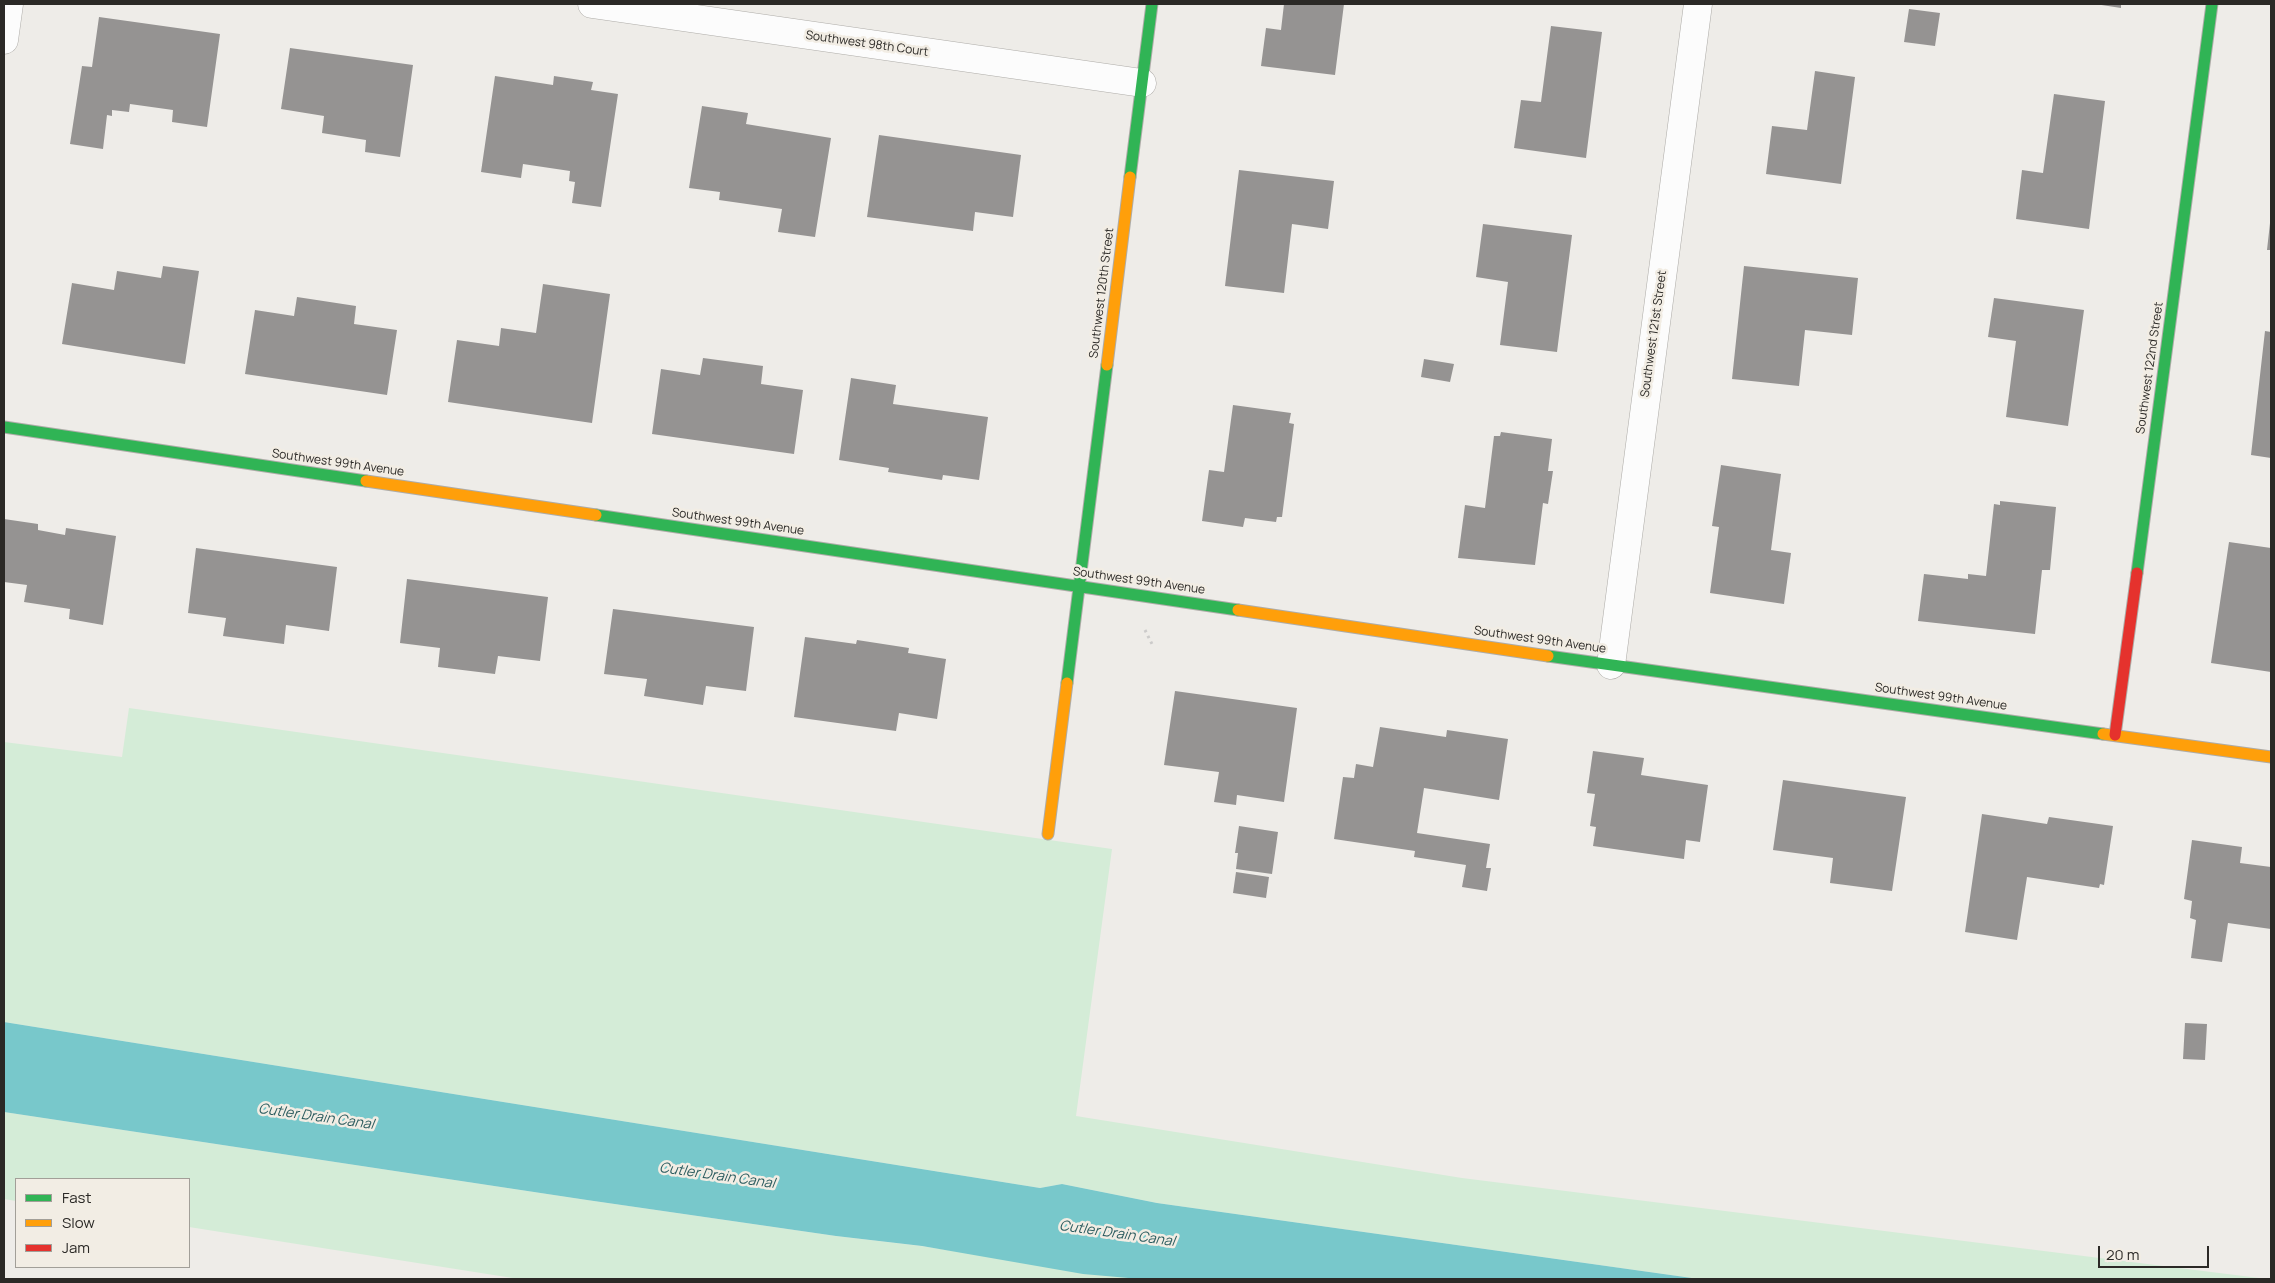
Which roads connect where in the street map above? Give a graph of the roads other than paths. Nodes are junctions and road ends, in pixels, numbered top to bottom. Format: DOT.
graph roads {
  1 [pos="9,4"];
  2 [pos="592,4"];
  3 [pos="1152,4"];
  4 [pos="1698,4"];
  5 [pos="2212,4"];
  6 [pos="4,34"];
  7 [pos="1142,83"];
  8 [pos="4,427"];
  9 [pos="1079,586"];
  10 [pos="1611,665"];
  11 [pos="2115,735"];
  12 [pos="2271,757"];
  13 [pos="1048,834"];
  1 -- 6 [label="street"];
  2 -- 7 [label="street, Southwest 98th Court"];
  3 -- 7 [label="street, Southwest 120th Street"];
  4 -- 10 [label="street, Southwest 121st Street"];
  5 -- 11 [label="street, Southwest 122nd Street"];
  7 -- 9 [label="street, Southwest 120th Street"];
  8 -- 9 [label="street, Southwest 99th Avenue"];
  9 -- 10 [label="street, Southwest 99th Avenue"];
  9 -- 13 [label="street, Southwest 120th Street"];
  10 -- 11 [label="street, Southwest 99th Avenue"];
  11 -- 12 [label="street, Southwest 99th Avenue"];
}
